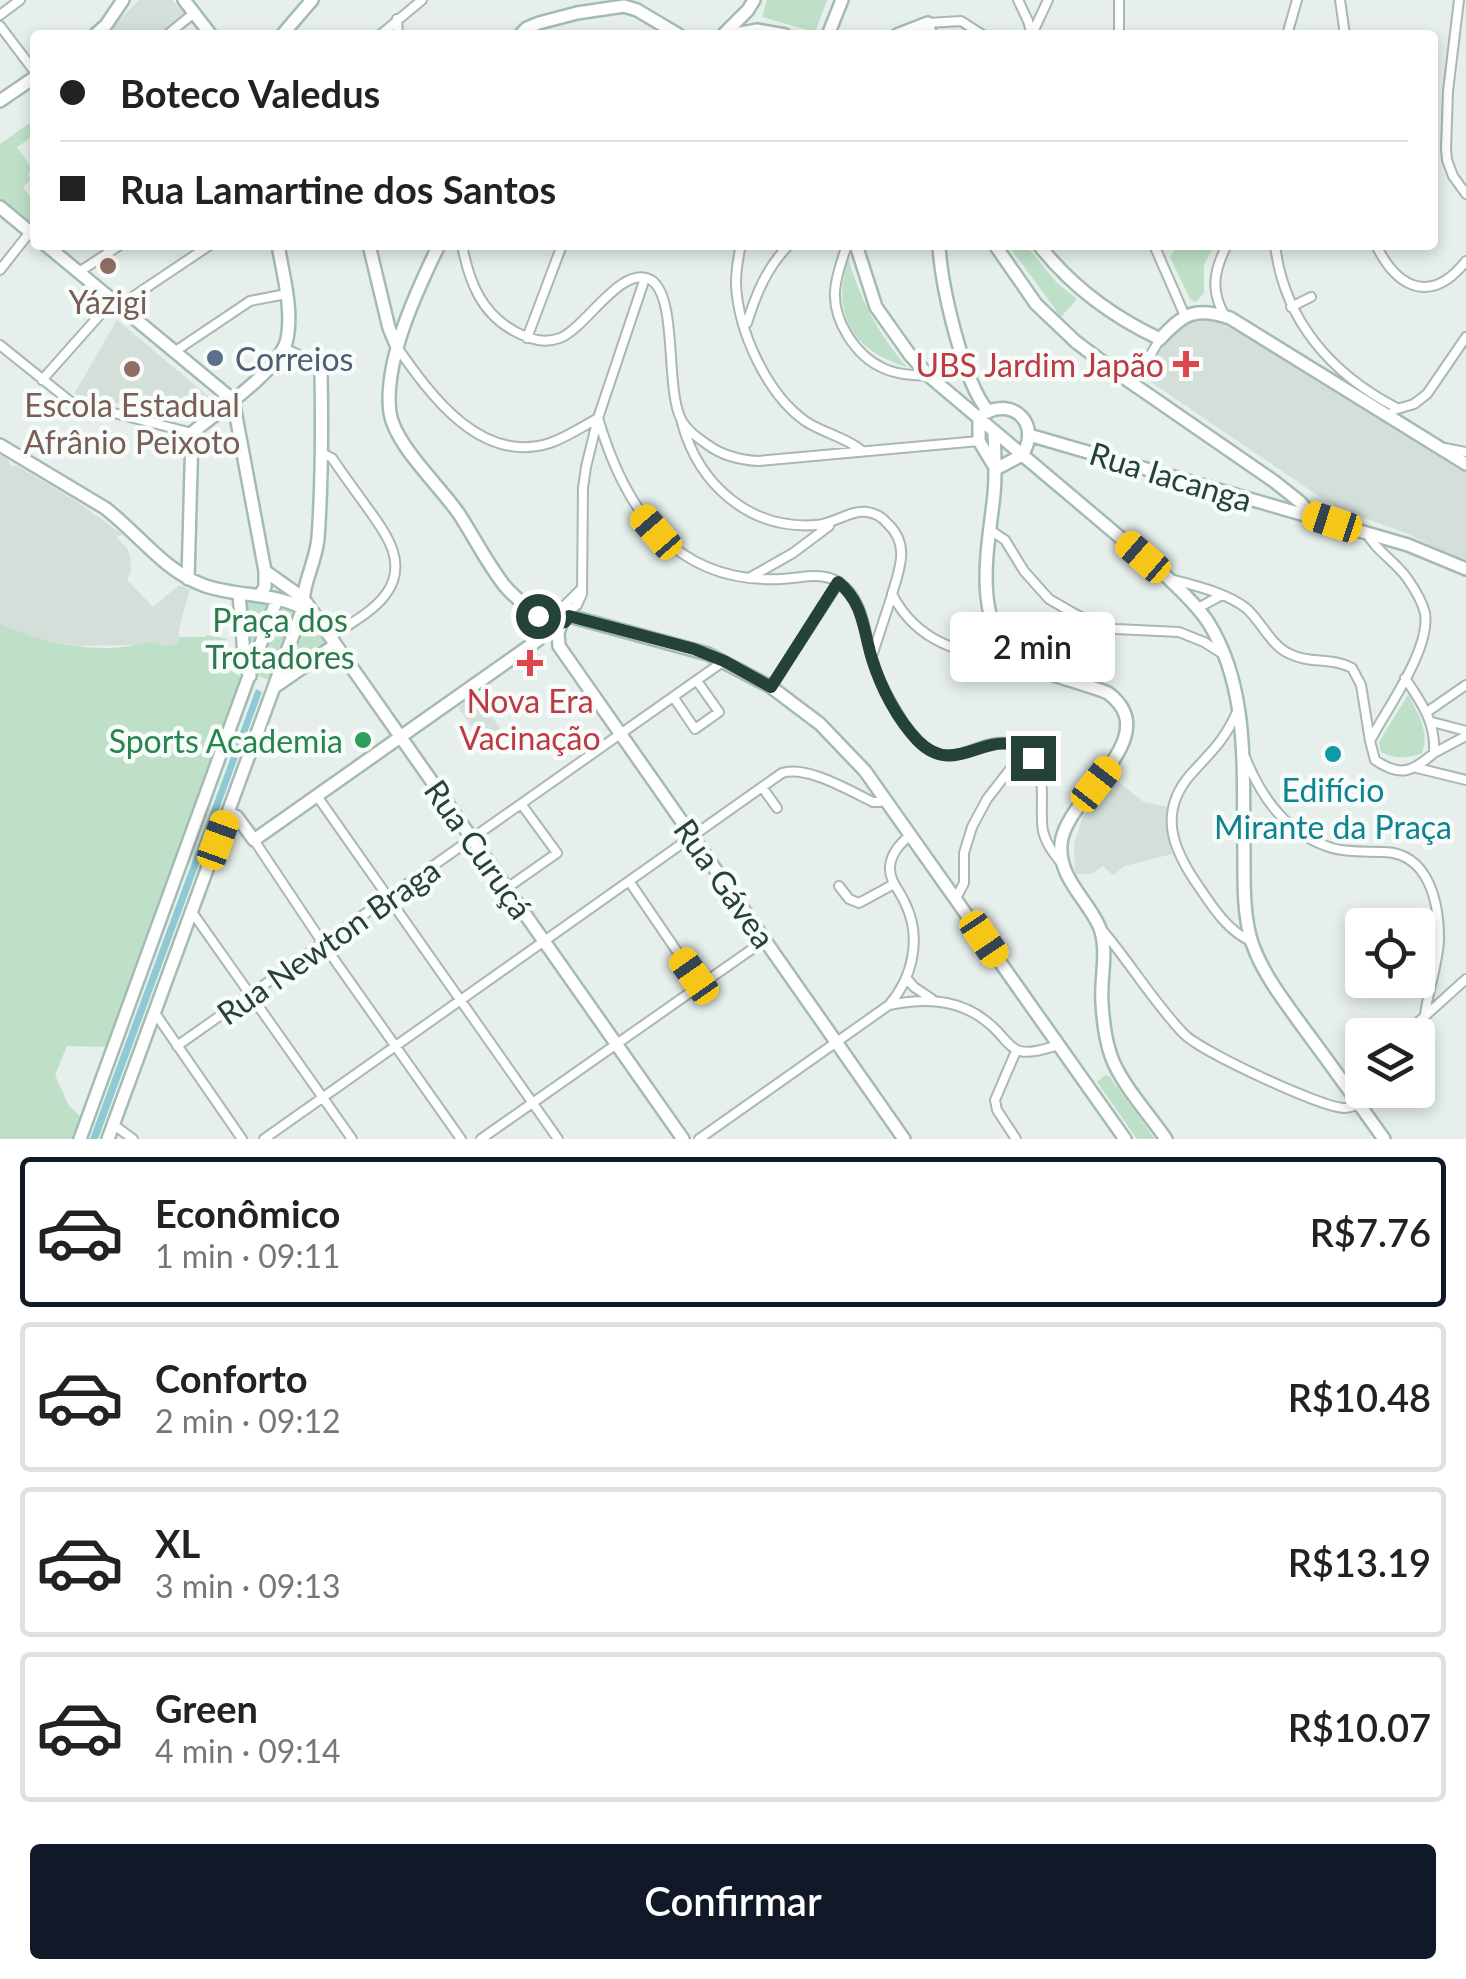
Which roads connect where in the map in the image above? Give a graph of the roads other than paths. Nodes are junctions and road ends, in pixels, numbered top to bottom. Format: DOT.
graph roads {
  1 [pos="20,0"];
  2 [pos="131,0"];
  3 [pos="184,0"];
  4 [pos="312,0"];
  5 [pos="422,0"];
  6 [pos="842,0"];
  7 [pos="1018,0"];
  8 [pos="1048,0"];
  9 [pos="1119,0"];
  10 [pos="1297,0"];
  11 [pos="1340,0"];
  12 [pos="1459,0"];
  13 [pos="121,4"];
  14 [pos="634,4"];
  15 [pos="751,5"];
  16 [pos="194,13"];
  17 [pos="0,15"];
  18 [pos="398,19"];
  19 [pos="0,26"];
  20 [pos="929,29"];
  21 [pos="104,30"];
  22 [pos="173,30"];
  23 [pos="207,30"];
  24 [pos="286,30"];
  25 [pos="386,30"];
  26 [pos="398,30"];
  27 [pos="525,30"];
  28 [pos="672,30"];
  29 [pos="731,30"];
  30 [pos="758,30"];
  31 [pos="830,30"];
  32 [pos="975,30"];
  33 [pos="1030,30"];
  34 [pos="1034,30"];
  35 [pos="1119,30"];
  36 [pos="1288,30"];
  37 [pos="1344,30"];
  38 [pos="30,67"];
  39 [pos="30,78"];
  40 [pos="0,102"];
  41 [pos="1466,194"];
  42 [pos="0,206"];
  43 [pos="30,231"];
  44 [pos="30,237"];
  45 [pos="52,250"];
  46 [pos="112,250"];
  47 [pos="193,250"];
  48 [pos="202,250"];
  49 [pos="279,250"];
  50 [pos="370,250"];
  51 [pos="437,250"];
  52 [pos="462,250"];
  53 [pos="560,250"];
  54 [pos="740,250"];
  55 [pos="785,250"];
  56 [pos="846,250"];
  57 [pos="858,250"];
  58 [pos="940,250"];
  59 [pos="998,250"];
  60 [pos="1044,250"];
  61 [pos="1156,250"];
  62 [pos="1161,250"];
  63 [pos="1225,250"];
  64 [pos="1276,250"];
  65 [pos="1378,250"];
  66 [pos="196,254"];
  67 [pos="1158,255"];
  68 [pos="1466,261"];
  69 [pos="0,270"];
  70 [pos="79,272"];
  71 [pos="646,278"];
  72 [pos="286,294"];
  73 [pos="1311,297"];
  74 [pos="116,303"];
  75 [pos="384,306"];
  76 [pos="1292,307"];
  77 [pos="1185,316"];
  78 [pos="1225,316"];
  79 [pos="405,324"];
  80 [pos="746,327"];
  81 [pos="1466,337"];
  82 [pos="527,338"];
  83 [pos="1160,339"];
  84 [pos="0,346"];
  85 [pos="397,347"];
  86 [pos="284,349"];
  87 [pos="174,352"];
  88 [pos="1330,362"];
  89 [pos="394,366"];
  90 [pos="414,371"];
  91 [pos="929,376"];
  92 [pos="1324,376"];
  93 [pos="1338,377"];
  94 [pos="42,380"];
  95 [pos="1132,384"];
  96 [pos="233,400"];
  97 [pos="983,411"];
  98 [pos="1392,412"];
  99 [pos="598,418"];
  100 [pos="682,420"];
  101 [pos="994,432"];
  102 [pos="192,433"];
  103 [pos="1029,435"];
  104 [pos="979,440"];
  105 [pos="0,445"];
  106 [pos="1441,447"];
  107 [pos="862,451"];
  108 [pos="320,452"];
  109 [pos="1466,452"];
  110 [pos="1022,455"];
  111 [pos="1466,464"];
  112 [pos="996,469"];
  113 [pos="1312,516"];
  114 [pos="832,523"];
  115 [pos="990,530"];
  116 [pos="1366,532"];
  117 [pos="1466,569"];
  118 [pos="265,571"];
  119 [pos="1166,577"];
  120 [pos="748,578"];
  121 [pos="188,579"];
  122 [pos="838,582"];
  123 [pos="239,594"];
  124 [pos="892,594"];
  125 [pos="1222,595"];
  126 [pos="259,596"];
  127 [pos="277,599"];
  128 [pos="303,603"];
  129 [pos="1198,608"];
  130 [pos="559,616"];
  131 [pos="1208,621"];
  132 [pos="1190,636"];
  133 [pos="538,640"];
  134 [pos="333,641"];
  135 [pos="558,645"];
  136 [pos="1226,656"];
  137 [pos="871,657"];
  138 [pos="724,661"];
  139 [pos="1025,664"];
  140 [pos="250,676"];
  141 [pos="1406,678"];
  142 [pos="697,681"];
  143 [pos="276,686"];
  144 [pos="1466,686"];
  145 [pos="771,687"];
  146 [pos="674,698"];
  147 [pos="1238,708"];
  148 [pos="1427,712"];
  149 [pos="1366,718"];
  150 [pos="1431,722"];
  151 [pos="1379,723"];
  152 [pos="1466,734"];
  153 [pos="621,735"];
  154 [pos="400,737"];
  155 [pos="1223,740"];
  156 [pos="1370,740"];
  157 [pos="1025,750"];
  158 [pos="1243,752"];
  159 [pos="1434,752"];
  160 [pos="1417,768"];
  161 [pos="1466,780"];
  162 [pos="762,787"];
  163 [pos="317,796"];
  164 [pos="1264,796"];
  165 [pos="884,800"];
  166 [pos="1243,802"];
  167 [pos="522,805"];
  168 [pos="777,808"];
  169 [pos="229,812"];
  170 [pos="910,835"];
  171 [pos="693,837"];
  172 [pos="254,840"];
  173 [pos="473,840"];
  174 [pos="1062,864"];
  175 [pos="630,882"];
  176 [pos="894,884"];
  177 [pos="840,886"];
  178 [pos="507,888"];
  179 [pos="388,898"];
  180 [pos="956,898"];
  181 [pos="192,912"];
  182 [pos="1099,926"];
  183 [pos="765,940"];
  184 [pos="544,942"];
  185 [pos="1252,942"];
  186 [pos="324,944"];
  187 [pos="907,978"];
  188 [pos="1466,979"];
  189 [pos="700,985"];
  190 [pos="250,996"];
  191 [pos="932,999"];
  192 [pos="460,1000"];
  193 [pos="889,1005"];
  194 [pos="155,1013"];
  195 [pos="1425,1015"];
  196 [pos="1422,1018"];
  197 [pos="836,1042"];
  198 [pos="617,1044"];
  199 [pos="396,1045"];
  200 [pos="1058,1045"];
  201 [pos="177,1046"];
  202 [pos="1016,1051"];
  203 [pos="1345,1084"];
  204 [pos="323,1097"];
  205 [pos="532,1103"];
  206 [pos="1345,1108"];
  207 [pos="1362,1108"];
  208 [pos="114,1125"];
  209 [pos="80,1139"];
  210 [pos="108,1139"];
  211 [pos="133,1139"];
  212 [pos="242,1139"];
  213 [pos="264,1139"];
  214 [pos="352,1139"];
  215 [pos="461,1139"];
  216 [pos="481,1139"];
  217 [pos="558,1139"];
  218 [pos="683,1139"];
  219 [pos="699,1139"];
  220 [pos="904,1139"];
  221 [pos="1016,1139"];
  222 [pos="1124,1139"];
  223 [pos="1166,1139"];
  224 [pos="1384,1139"];
  1 -- 17 [label="street"];
  2 -- 13 [label="street"];
  3 -- 16 [label="street"];
  4 -- 24 [label="street"];
  5 -- 18 [label="street"];
  6 -- 31 [label="street"];
  7 -- 33 [label="street"];
  8 -- 34 [label="street"];
  9 -- 35 [label="street"];
  10 -- 36 [label="street"];
  11 -- 37 [label="street"];
  12 -- 41 [label="street"];
  13 -- 21 [label="street"];
  14 -- 27 [label="street"];
  14 -- 28 [label="street"];
  15 -- 29 [label="street"];
  15 -- 30 [label="street"];
  16 -- 22 [label="street"];
  16 -- 23 [label="street"];
  18 -- 25 [label="street"];
  18 -- 26 [label="street"];
  19 -- 38 [label="street"];
  20 -- 32 [label="street"];
  39 -- 40 [label="street"];
  42 -- 43 [label="street"];
  44 -- 69 [label="street"];
  45 -- 70 [label="street"];
  46 -- 70 [label="street"];
  47 -- 66 [label="street"];
  48 -- 66 [label="street"];
  49 -- 72 [label="street"];
  50 -- 75 [label="street"];
  51 -- 79 [label="street"];
  52 -- 82 [label="street"];
  53 -- 82 [label="street"];
  54 -- 80 [label="street"];
  55 -- 80 [label="street"];
  56 -- 91 [label="street"];
  57 -- 91 [label="street"];
  58 -- 97 [label="street"];
  59 -- 95 [label="street"];
  60 -- 83 [label="street"];
  61 -- 67 [label="street"];
  62 -- 67 [label="street"];
  63 -- 78 [label="street"];
  64 -- 76 [label="street"];
  65 -- 68 [label="street"];
  66 -- 74 [label="street"];
  67 -- 77 [label="street"];
  70 -- 74 [label="street"];
  71 -- 82 [label="street"];
  71 -- 99 [label="street"];
  71 -- 100 [label="street"];
  72 -- 86 [label="street"];
  72 -- 87 [label="street"];
  73 -- 76 [label="street"];
  74 -- 87 [label="street"];
  74 -- 94 [label="street"];
  75 -- 79 [label="street"];
  75 -- 85 [label="street"];
  76 -- 88 [label="street"];
  77 -- 78 [label="street"];
  77 -- 83 [label="street"];
  78 -- 92 [label="street"];
  79 -- 85 [label="street"];
  80 -- 107 [label="street"];
  81 -- 98 [label="street"];
  83 -- 95 [label="street"];
  84 -- 94 [label="street"];
  85 -- 89 [label="street"];
  85 -- 90 [label="street"];
  86 -- 96 [label="street"];
  86 -- 108 [label="street"];
  87 -- 96 [label="street"];
  88 -- 92 [label="street"];
  88 -- 93 [label="street"];
  89 -- 90 [label="street"];
  89 -- 130 [label="street"];
  90 -- 99 [label="street"];
  91 -- 97 [label="street"];
  92 -- 93 [label="street"];
  93 -- 98 [label="street"];
  93 -- 98 [label="street"];
  94 -- 102 [label="street"];
  95 -- 113 [label="street"];
  96 -- 102 [label="street"];
  96 -- 118 [label="street"];
  97 -- 101 [label="street"];
  97 -- 103 [label="street, Rua Iacanga"];
  97 -- 104 [label="street"];
  98 -- 106 [label="street"];
  99 -- 120 [label="street"];
  99 -- 130 [label="street"];
  100 -- 107 [label="street"];
  100 -- 114 [label="street"];
  101 -- 110 [label="street"];
  101 -- 112 [label="street"];
  102 -- 121 [label="street"];
  103 -- 110 [label="street"];
  103 -- 113 [label="street, Rua Iacanga"];
  104 -- 107 [label="street"];
  104 -- 112 [label="street"];
  105 -- 121 [label="street"];
  106 -- 109 [label="street"];
  106 -- 111 [label="street"];
  108 -- 128 [label="street"];
  108 -- 134 [label="street"];
  110 -- 112 [label="street"];
  110 -- 119 [label="street"];
  112 -- 115 [label="street"];
  113 -- 116 [label="street, Rua Iacanga"];
  114 -- 120 [label="street"];
  114 -- 124 [label="street"];
  115 -- 132 [label="street"];
  115 -- 139 [label="street"];
  116 -- 117 [label="street, Rua Iacanga"];
  116 -- 141 [label="street"];
  118 -- 126 [label="street"];
  118 -- 128 [label="street, Rua Curuçá"];
  119 -- 125 [label="street"];
  119 -- 129 [label="street"];
  120 -- 122 [label="street"];
  121 -- 123 [label="street"];
  122 -- 137 [label="street"];
  122 -- 145 [label="street"];
  123 -- 126 [label="street"];
  123 -- 140 [label="street"];
  124 -- 137 [label="street"];
  124 -- 139 [label="street"];
  125 -- 129 [label="street"];
  125 -- 149 [label="street"];
  126 -- 127 [label="street"];
  127 -- 128 [label="street"];
  127 -- 140 [label="street"];
  128 -- 134 [label="street, Rua Curuçá"];
  128 -- 143 [label="street"];
  129 -- 131 [label="street"];
  130 -- 133 [label="street"];
  130 -- 135 [label="street"];
  130 -- 138 [label="street"];
  131 -- 132 [label="street"];
  131 -- 136 [label="street"];
  132 -- 136 [label="street"];
  133 -- 135 [label="street"];
  133 -- 154 [label="street"];
  134 -- 143 [label="street"];
  134 -- 154 [label="street, Rua Curuçá"];
  135 -- 153 [label="street, Rua Gávea"];
  136 -- 147 [label="street"];
  137 -- 157 [label="street"];
  138 -- 142 [label="street, Rua Newton Braga"];
  138 -- 145 [label="street"];
  139 -- 174 [label="street"];
  140 -- 143 [label="street"];
  140 -- 209 [label="street"];
  141 -- 148 [label="street"];
  141 -- 151 [label="street"];
  142 -- 146 [label="street, Rua Newton Braga"];
  142 -- 146 [label="street"];
  143 -- 169 [label="street"];
  144 -- 148 [label="street"];
  145 -- 165 [label="street"];
  146 -- 153 [label="street, Rua Newton Braga"];
  147 -- 155 [label="street"];
  147 -- 158 [label="street"];
  148 -- 150 [label="street"];
  149 -- 151 [label="street"];
  149 -- 156 [label="street"];
  150 -- 152 [label="street"];
  150 -- 159 [label="street"];
  151 -- 156 [label="street"];
  152 -- 159 [label="street"];
  153 -- 167 [label="street, Rua Newton Braga"];
  153 -- 171 [label="street, Rua Gávea"];
  154 -- 163 [label="street"];
  154 -- 173 [label="street, Rua Curuçá"];
  155 -- 158 [label="street"];
  155 -- 185 [label="street"];
  156 -- 160 [label="street"];
  157 -- 174 [label="street"];
  157 -- 180 [label="street"];
  158 -- 164 [label="street"];
  158 -- 166 [label="street"];
  159 -- 160 [label="street"];
  160 -- 161 [label="street"];
  162 -- 165 [label="street"];
  162 -- 168 [label="street"];
  162 -- 171 [label="street"];
  163 -- 172 [label="street"];
  163 -- 179 [label="street"];
  164 -- 166 [label="street"];
  164 -- 195 [label="street"];
  165 -- 170 [label="street"];
  166 -- 185 [label="street"];
  167 -- 173 [label="street, Rua Newton Braga"];
  167 -- 178 [label="street"];
  169 -- 172 [label="street"];
  169 -- 181 [label="street"];
  170 -- 176 [label="street"];
  170 -- 180 [label="street"];
  171 -- 175 [label="street"];
  171 -- 183 [label="street, Rua Gávea"];
  172 -- 186 [label="street"];
  173 -- 178 [label="street, Rua Curuçá"];
  173 -- 179 [label="street, Rua Newton Braga"];
  174 -- 182 [label="street"];
  175 -- 184 [label="street"];
  175 -- 189 [label="street"];
  176 -- 177 [label="street"];
  176 -- 187 [label="street"];
  178 -- 184 [label="street, Rua Curuçá"];
  179 -- 186 [label="street, Rua Newton Braga"];
  179 -- 192 [label="street"];
  180 -- 200 [label="street"];
  181 -- 190 [label="street"];
  181 -- 194 [label="street"];
  182 -- 206 [label="street"];
  182 -- 223 [label="street"];
  183 -- 189 [label="street"];
  183 -- 197 [label="street, Rua Gávea"];
  184 -- 192 [label="street"];
  184 -- 198 [label="street, Rua Curuçá"];
  185 -- 203 [label="street"];
  186 -- 190 [label="street, Rua Newton Braga"];
  186 -- 199 [label="street"];
  187 -- 191 [label="street"];
  187 -- 193 [label="street"];
  188 -- 195 [label="street"];
  189 -- 198 [label="street"];
  190 -- 201 [label="street, Rua Newton Braga"];
  190 -- 204 [label="street"];
  191 -- 193 [label="street"];
  191 -- 202 [label="street"];
  192 -- 199 [label="street"];
  192 -- 205 [label="street"];
  193 -- 197 [label="street"];
  194 -- 201 [label="street"];
  194 -- 208 [label="street"];
  195 -- 196 [label="street"];
  197 -- 219 [label="street"];
  197 -- 220 [label="street, Rua Gávea"];
  198 -- 205 [label="street"];
  198 -- 218 [label="street, Rua Curuçá"];
  199 -- 204 [label="street"];
  199 -- 215 [label="street"];
  200 -- 202 [label="street"];
  200 -- 222 [label="street"];
  201 -- 212 [label="street"];
  202 -- 221 [label="street"];
  204 -- 213 [label="street"];
  204 -- 214 [label="street"];
  205 -- 216 [label="street"];
  205 -- 217 [label="street"];
  207 -- 224 [label="street"];
  208 -- 210 [label="street"];
  208 -- 211 [label="street"];
}
